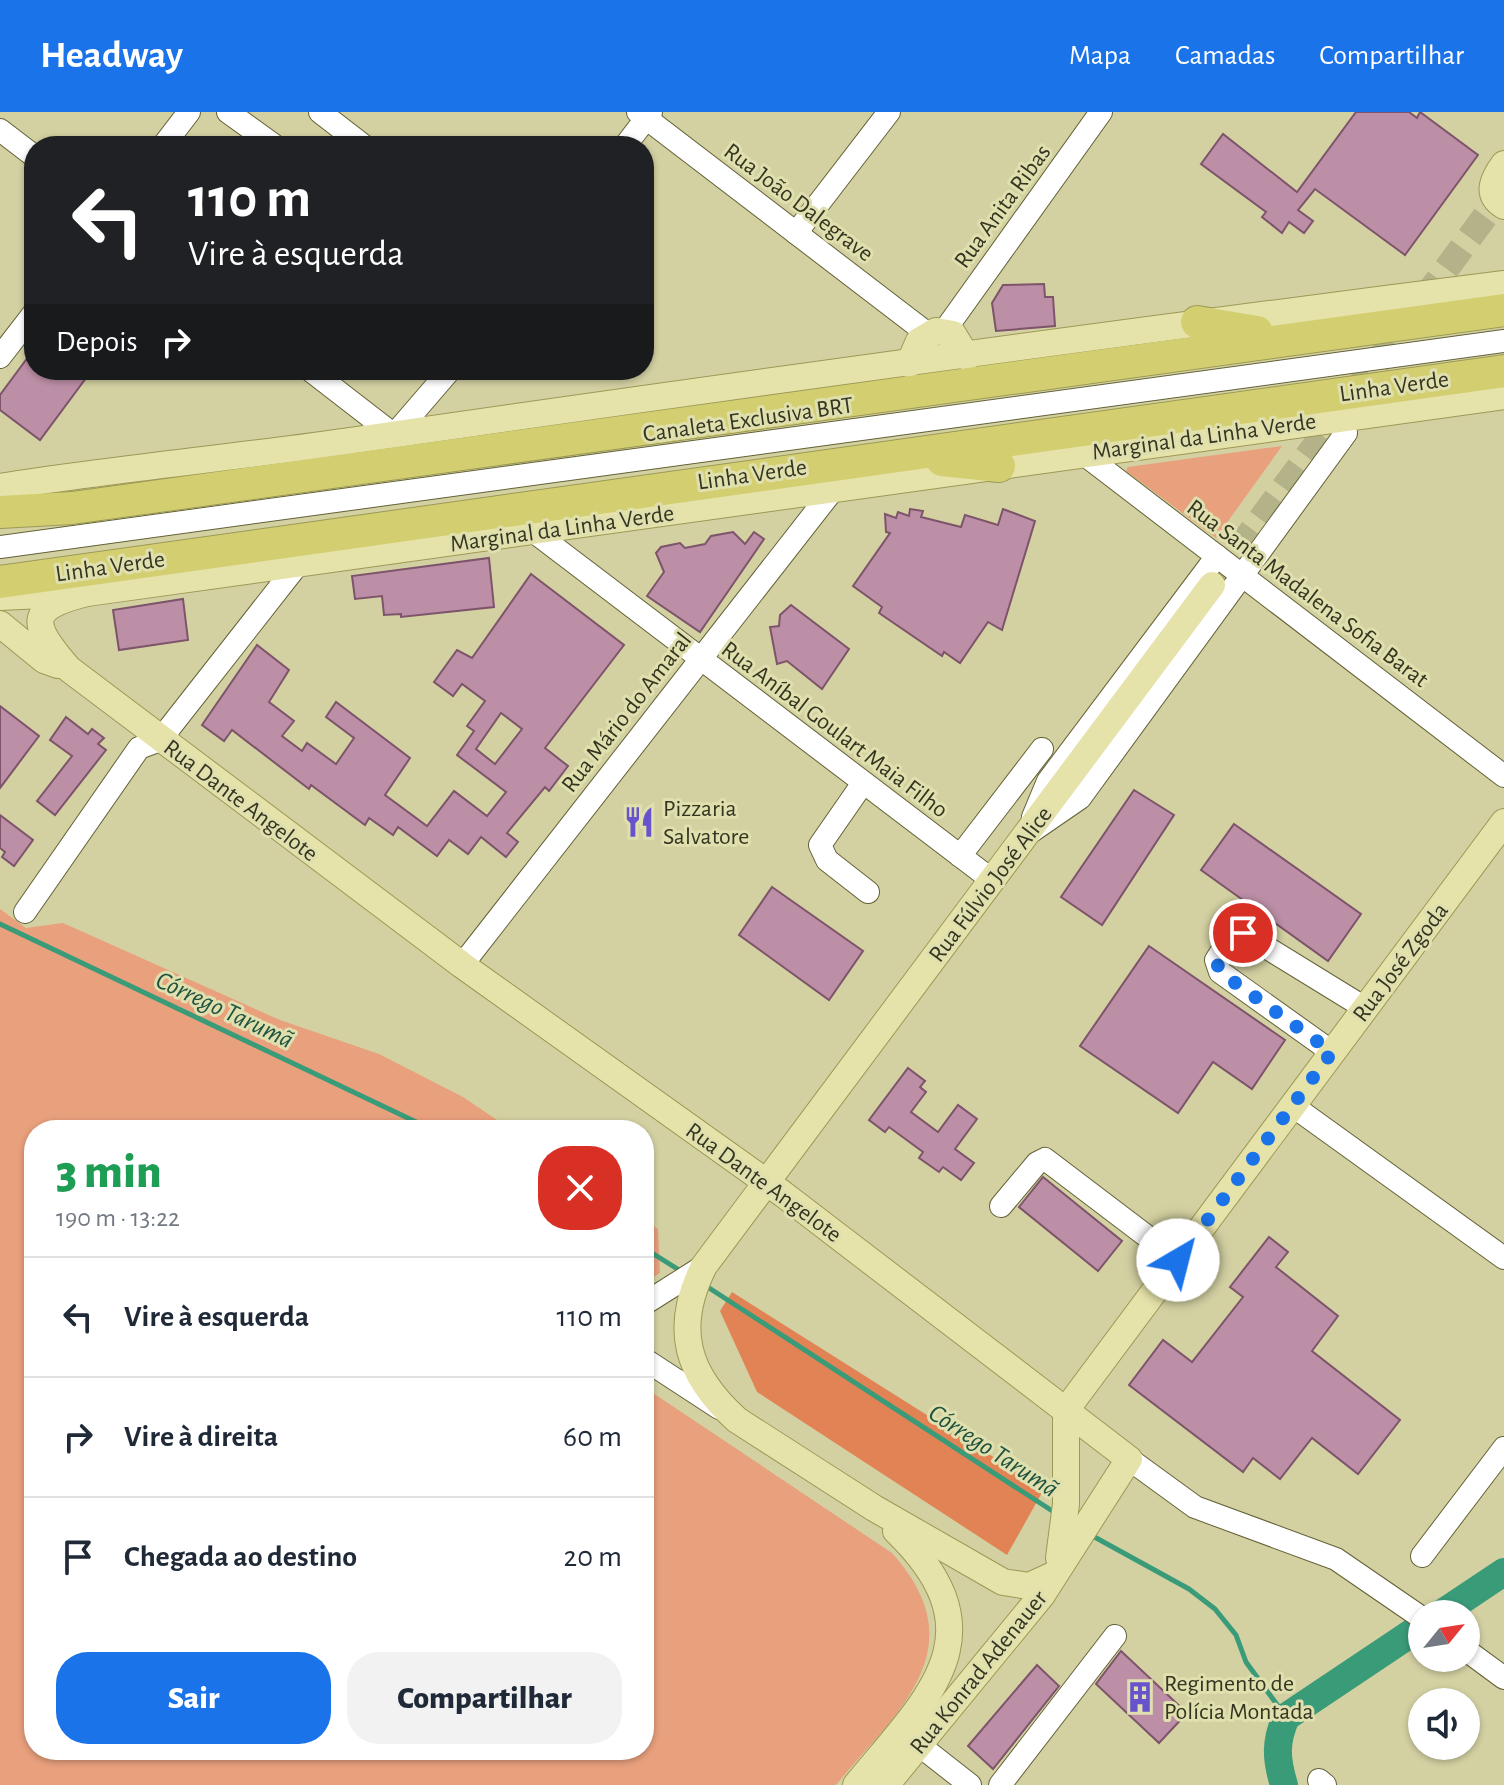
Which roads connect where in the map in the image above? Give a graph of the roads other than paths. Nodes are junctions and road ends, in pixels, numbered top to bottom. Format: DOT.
graph roads {
  1 [pos="189,112"];
  2 [pos="228,112"];
  3 [pos="320,112"];
  4 [pos="889,112"];
  5 [pos="1101,112"];
  6 [pos="645,114"];
  7 [pos="0,130"];
  8 [pos="171,136"];
  9 [pos="261,136"];
  10 [pos="351,136"];
  11 [pos="631,136"];
  12 [pos="24,148"];
  13 [pos="1504,164"];
  14 [pos="1504,206"];
  15 [pos="796,233"];
  16 [pos="1504,284"];
  17 [pos="1504,310"];
  18 [pos="1197,322"];
  19 [pos="24,326"];
  20 [pos="936,332"];
  21 [pos="1292,337"];
  22 [pos="1504,341"];
  23 [pos="0,357"];
  24 [pos="967,357"];
  25 [pos="909,364"];
  26 [pos="1504,371"];
  27 [pos="323,380"];
  28 [pos="442,380"];
  29 [pos="444,380"];
  30 [pos="1504,396"];
  31 [pos="358,407"];
  32 [pos="445,426"];
  33 [pos="1346,433"];
  34 [pos="394,435"];
  35 [pos="358,440"];
  36 [pos="1081,452"];
  37 [pos="887,455"];
  38 [pos="999,466"];
  39 [pos="0,487"];
  40 [pos="832,491"];
  41 [pos="0,512"];
  42 [pos="533,531"];
  43 [pos="0,547"];
  44 [pos="1217,556"];
  45 [pos="298,564"];
  46 [pos="1242,575"];
  47 [pos="0,582"];
  48 [pos="1212,585"];
  49 [pos="87,593"];
  50 [pos="0,597"];
  51 [pos="0,624"];
  52 [pos="700,660"];
  53 [pos="69,669"];
  54 [pos="160,740"];
  55 [pos="1042,749"];
  56 [pos="1504,776"];
  57 [pos="863,783"];
  58 [pos="1504,822"];
  59 [pos="1027,833"];
  60 [pos="960,856"];
  61 [pos="992,880"];
  62 [pos="868,892"];
  63 [pos="25,912"];
  64 [pos="462,965"];
  65 [pos="1365,1008"];
  66 [pos="1332,1052"];
  67 [pos="1293,1106"];
  68 [pos="766,1182"];
  69 [pos="1001,1206"];
  70 [pos="1504,1258"];
  71 [pos="1178,1260"];
  72 [pos="686,1288"];
  73 [pos="654,1300"];
  74 [pos="654,1366"];
  75 [pos="1066,1410"];
  76 [pos="737,1420"];
  77 [pos="1504,1448"];
  78 [pos="1129,1459"];
  79 [pos="874,1508"];
  80 [pos="1068,1540"];
  81 [pos="1422,1556"];
  82 [pos="1055,1572"];
  83 [pos="1408,1608"];
  84 [pos="1115,1636"];
  85 [pos="1480,1660"];
  86 [pos="1504,1678"];
  87 [pos="919,1745"];
  88 [pos="856,1785"];
  89 [pos="886,1785"];
  90 [pos="970,1785"];
  91 [pos="1000,1785"];
  1 -- 8 [label="street"];
  2 -- 9 [label="street"];
  3 -- 10 [label="street"];
  4 -- 15 [label="street"];
  5 -- 20 [label="street, Rua Anita Ribas"];
  6 -- 11 [label="street"];
  6 -- 15 [label="street, Rua João Dalegrave"];
  7 -- 12 [label="street"];
  13 -- 14 [label="main road"];
  15 -- 20 [label="street, Rua João Dalegrave"];
  16 -- 18 [label="main road"];
  17 -- 21 [label="highway"];
  18 -- 21 [label="highway"];
  18 -- 24 [label="main road"];
  19 -- 23 [label="street"];
  20 -- 24 [label="main road"];
  20 -- 25 [label="main road"];
  21 -- 41 [label="highway"];
  22 -- 43 [label="street, Canaleta Exclusiva BRT"];
  24 -- 25 [label="main road"];
  25 -- 32 [label="main road"];
  26 -- 37 [label="highway, Linha Verde"];
  27 -- 31 [label="street"];
  28 -- 34 [label="street"];
  29 -- 32 [label="street"];
  30 -- 36 [label="main road, Marginal da Linha Verde"];
  31 -- 34 [label="street"];
  31 -- 35 [label="street"];
  32 -- 34 [label="main road"];
  33 -- 46 [label="street"];
  34 -- 35 [label="main road"];
  35 -- 39 [label="main road"];
  36 -- 38 [label="main road, Marginal da Linha Verde"];
  36 -- 44 [label="street, Rua Santa Madalena Sofia Barat"];
  37 -- 38 [label="highway"];
  37 -- 47 [label="highway, Linha Verde"];
  38 -- 40 [label="main road, Marginal da Linha Verde"];
  40 -- 42 [label="main road, Marginal da Linha Verde"];
  40 -- 52 [label="street, Rua Mário do Amaral"];
  42 -- 45 [label="main road, Marginal da Linha Verde"];
  42 -- 52 [label="street, Rua Aníbal Goulart Maia Filho"];
  44 -- 46 [label="street, Rua Santa Madalena Sofia Barat"];
  44 -- 59 [label="street"];
  45 -- 49 [label="main road, Marginal da Linha Verde"];
  45 -- 54 [label="street"];
  46 -- 56 [label="street, Rua Santa Madalena Sofia Barat"];
  46 -- 59 [label="street"];
  48 -- 59 [label="main road, Rua Fúlvio José Alice"];
  49 -- 50 [label="main road, Marginal da Linha Verde"];
  49 -- 53 [label="main road, Rua Dante Angelote"];
  51 -- 53 [label="main road, Rua Dante Angelote"];
  52 -- 57 [label="street, Rua Aníbal Goulart Maia Filho"];
  52 -- 64 [label="street, Rua Mário do Amaral"];
  53 -- 54 [label="main road, Rua Dante Angelote"];
  54 -- 63 [label="street"];
  54 -- 64 [label="main road, Rua Dante Angelote"];
  55 -- 60 [label="street"];
  57 -- 60 [label="street, Rua Aníbal Goulart Maia Filho"];
  57 -- 62 [label="street"];
  58 -- 65 [label="main road, Rua José Zgoda"];
  59 -- 61 [label="main road, Rua Fúlvio José Alice"];
  60 -- 61 [label="street, Rua Aníbal Goulart Maia Filho"];
  61 -- 68 [label="main road, Rua Fúlvio José Alice"];
  64 -- 68 [label="main road, Rua Dante Angelote"];
  65 -- 66 [label="main road, Rua José Zgoda"];
  65 -- 66 [label="street"];
  66 -- 67 [label="main road, Rua José Zgoda"];
  67 -- 70 [label="street"];
  67 -- 71 [label="main road, Rua José Zgoda"];
  68 -- 72 [label="main road, Rua Fúlvio José Alice"];
  68 -- 75 [label="main road, Rua Dante Angelote"];
  69 -- 71 [label="street"];
  71 -- 75 [label="main road, Rua José Zgoda"];
  72 -- 73 [label="street"];
  72 -- 76 [label="main road"];
  74 -- 76 [label="street"];
  75 -- 78 [label="main road, Rua Dante Angelote"];
  75 -- 80 [label="main road, Rua Konrad Adenauer"];
  76 -- 79 [label="main road"];
  77 -- 81 [label="street"];
  78 -- 80 [label="main road"];
  78 -- 83 [label="street, Rua Dante Angelote"];
  79 -- 82 [label="main road"];
  79 -- 88 [label="main road, Rua Konrad Adenauer"];
  80 -- 82 [label="main road, Rua Konrad Adenauer"];
  82 -- 87 [label="main road, Rua Konrad Adenauer"];
  84 -- 91 [label="street"];
  85 -- 86 [label="street"];
  87 -- 89 [label="main road, Rua Konrad Adenauer"];
  87 -- 90 [label="street"];
}
